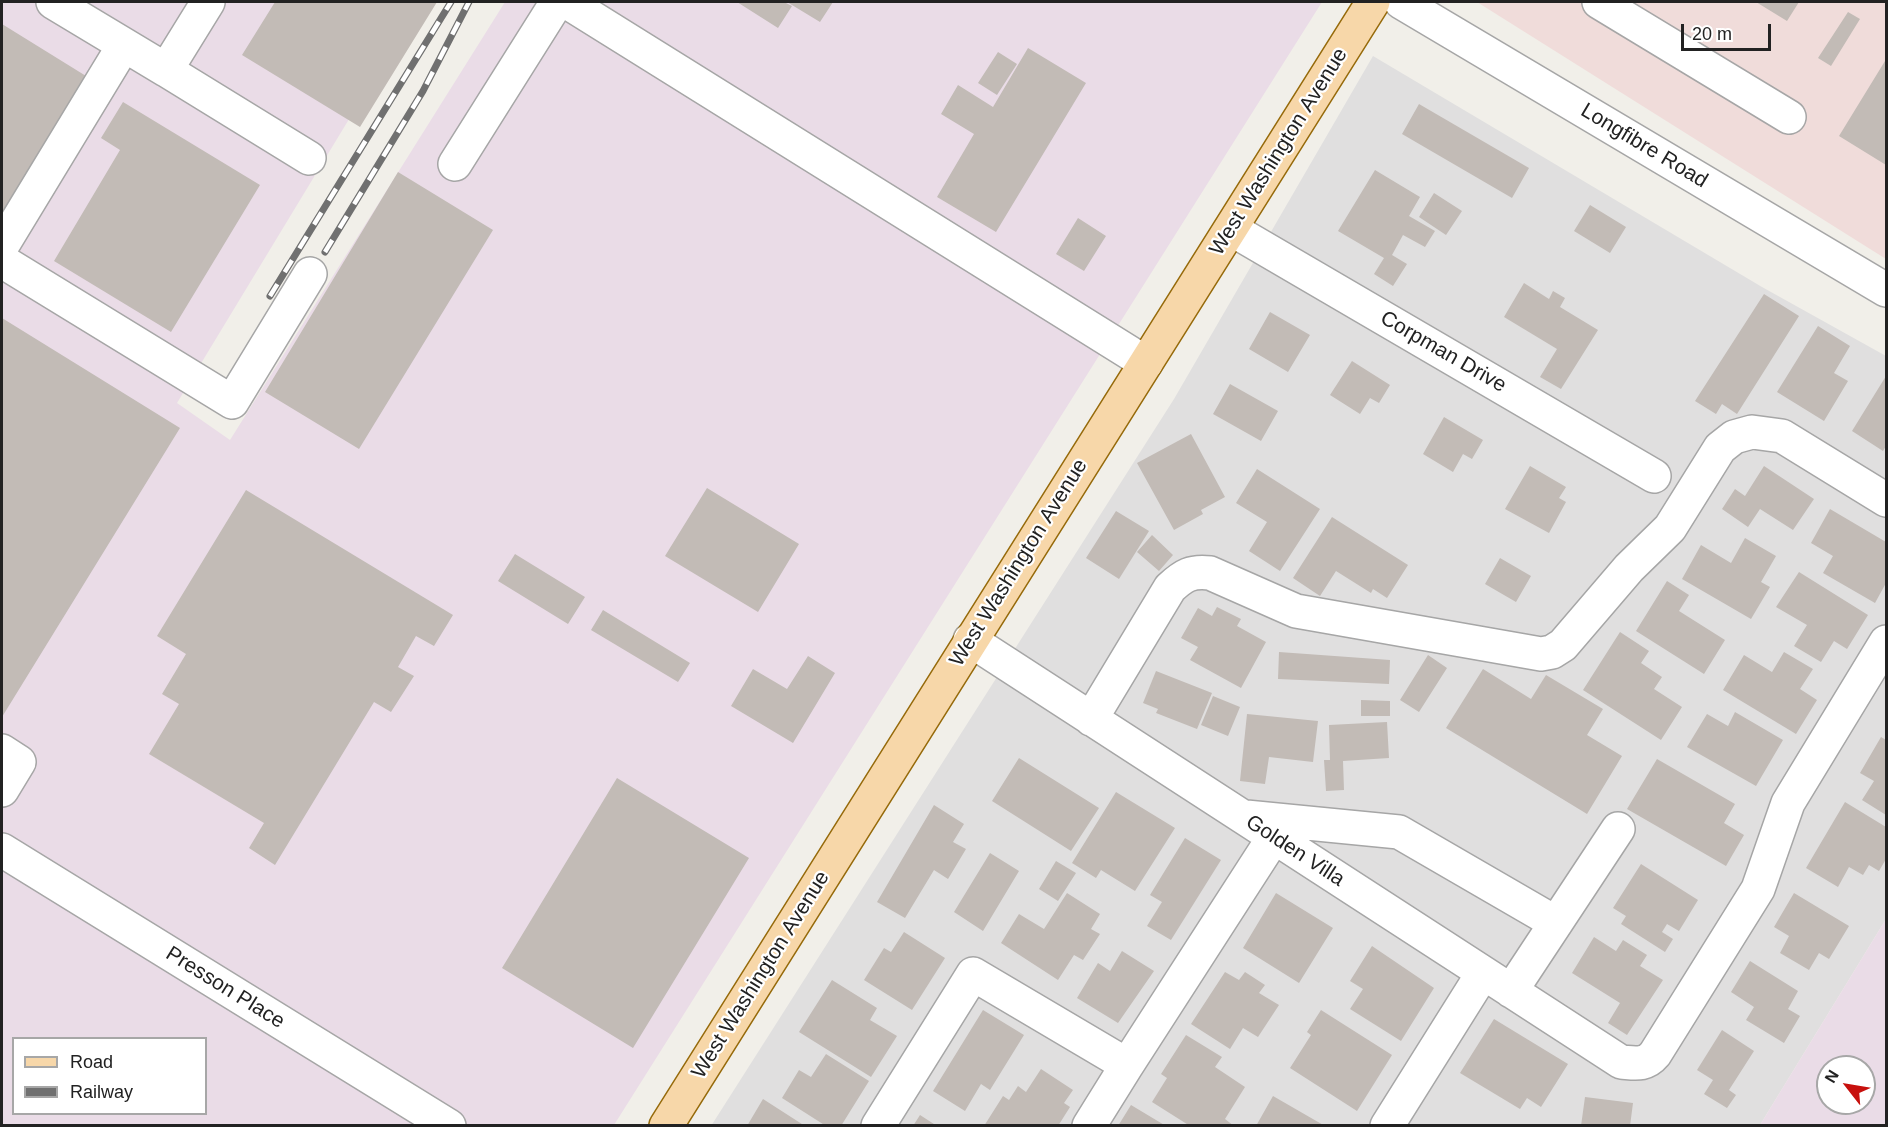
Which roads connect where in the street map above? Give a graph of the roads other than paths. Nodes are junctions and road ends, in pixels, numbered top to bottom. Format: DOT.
graph roads {
  1 [pos="53,2"];
  2 [pos="208,2"];
  3 [pos="557,2"];
  4 [pos="567,2"];
  5 [pos="1373,2"];
  6 [pos="1401,2"];
  7 [pos="1599,2"];
  8 [pos="124,45"];
  9 [pos="166,70"];
  10 [pos="1789,117"];
  11 [pos="309,158"];
  12 [pos="455,164"];
  13 [pos="1231,229"];
  14 [pos="2,246"];
  15 [pos="2,261"];
  16 [pos="310,274"];
  17 [pos="1887,290"];
  18 [pos="1146,363"];
  19 [pos="1654,476"];
  20 [pos="1887,500"];
  21 [pos="970,640"];
  22 [pos="1887,642"];
  23 [pos="1091,719"];
  24 [pos="2,751"];
  25 [pos="2,790"];
  26 [pos="1242,816"];
  27 [pos="1618,829"];
  28 [pos="1274,837"];
  29 [pos="2,850"];
  30 [pos="1556,923"];
  31 [pos="1483,973"];
  32 [pos="1511,991"];
  33 [pos="1127,1065"];
  34 [pos="449,1125"];
  35 [pos="666,1125"];
  36 [pos="879,1125"];
  37 [pos="1089,1125"];
  38 [pos="1387,1125"];
  1 -- 8 [label="street"];
  2 -- 9 [label="street"];
  3 -- 12 [label="street"];
  4 -- 18 [label="street"];
  5 -- 13 [label="main road, West Washington Avenue"];
  6 -- 17 [label="street, Longfibre Road"];
  7 -- 10 [label="street"];
  8 -- 9 [label="street"];
  8 -- 14 [label="street"];
  9 -- 11 [label="street"];
  13 -- 18 [label="main road, West Washington Avenue"];
  13 -- 19 [label="street, Corpman Drive"];
  15 -- 16 [label="street"];
  18 -- 21 [label="main road, West Washington Avenue"];
  20 -- 23 [label="street"];
  21 -- 23 [label="street, Golden Villa"];
  21 -- 35 [label="main road, West Washington Avenue"];
  22 -- 32 [label="street, Golden Villa"];
  23 -- 26 [label="street, Golden Villa"];
  24 -- 25 [label="street"];
  26 -- 28 [label="street, Golden Villa"];
  26 -- 30 [label="street"];
  27 -- 30 [label="street"];
  28 -- 31 [label="street, Golden Villa"];
  28 -- 33 [label="street"];
  29 -- 34 [label="street, Presson Place"];
  30 -- 32 [label="street"];
  31 -- 32 [label="street, Golden Villa"];
  31 -- 38 [label="street"];
  33 -- 36 [label="street"];
  33 -- 37 [label="street"];
}
